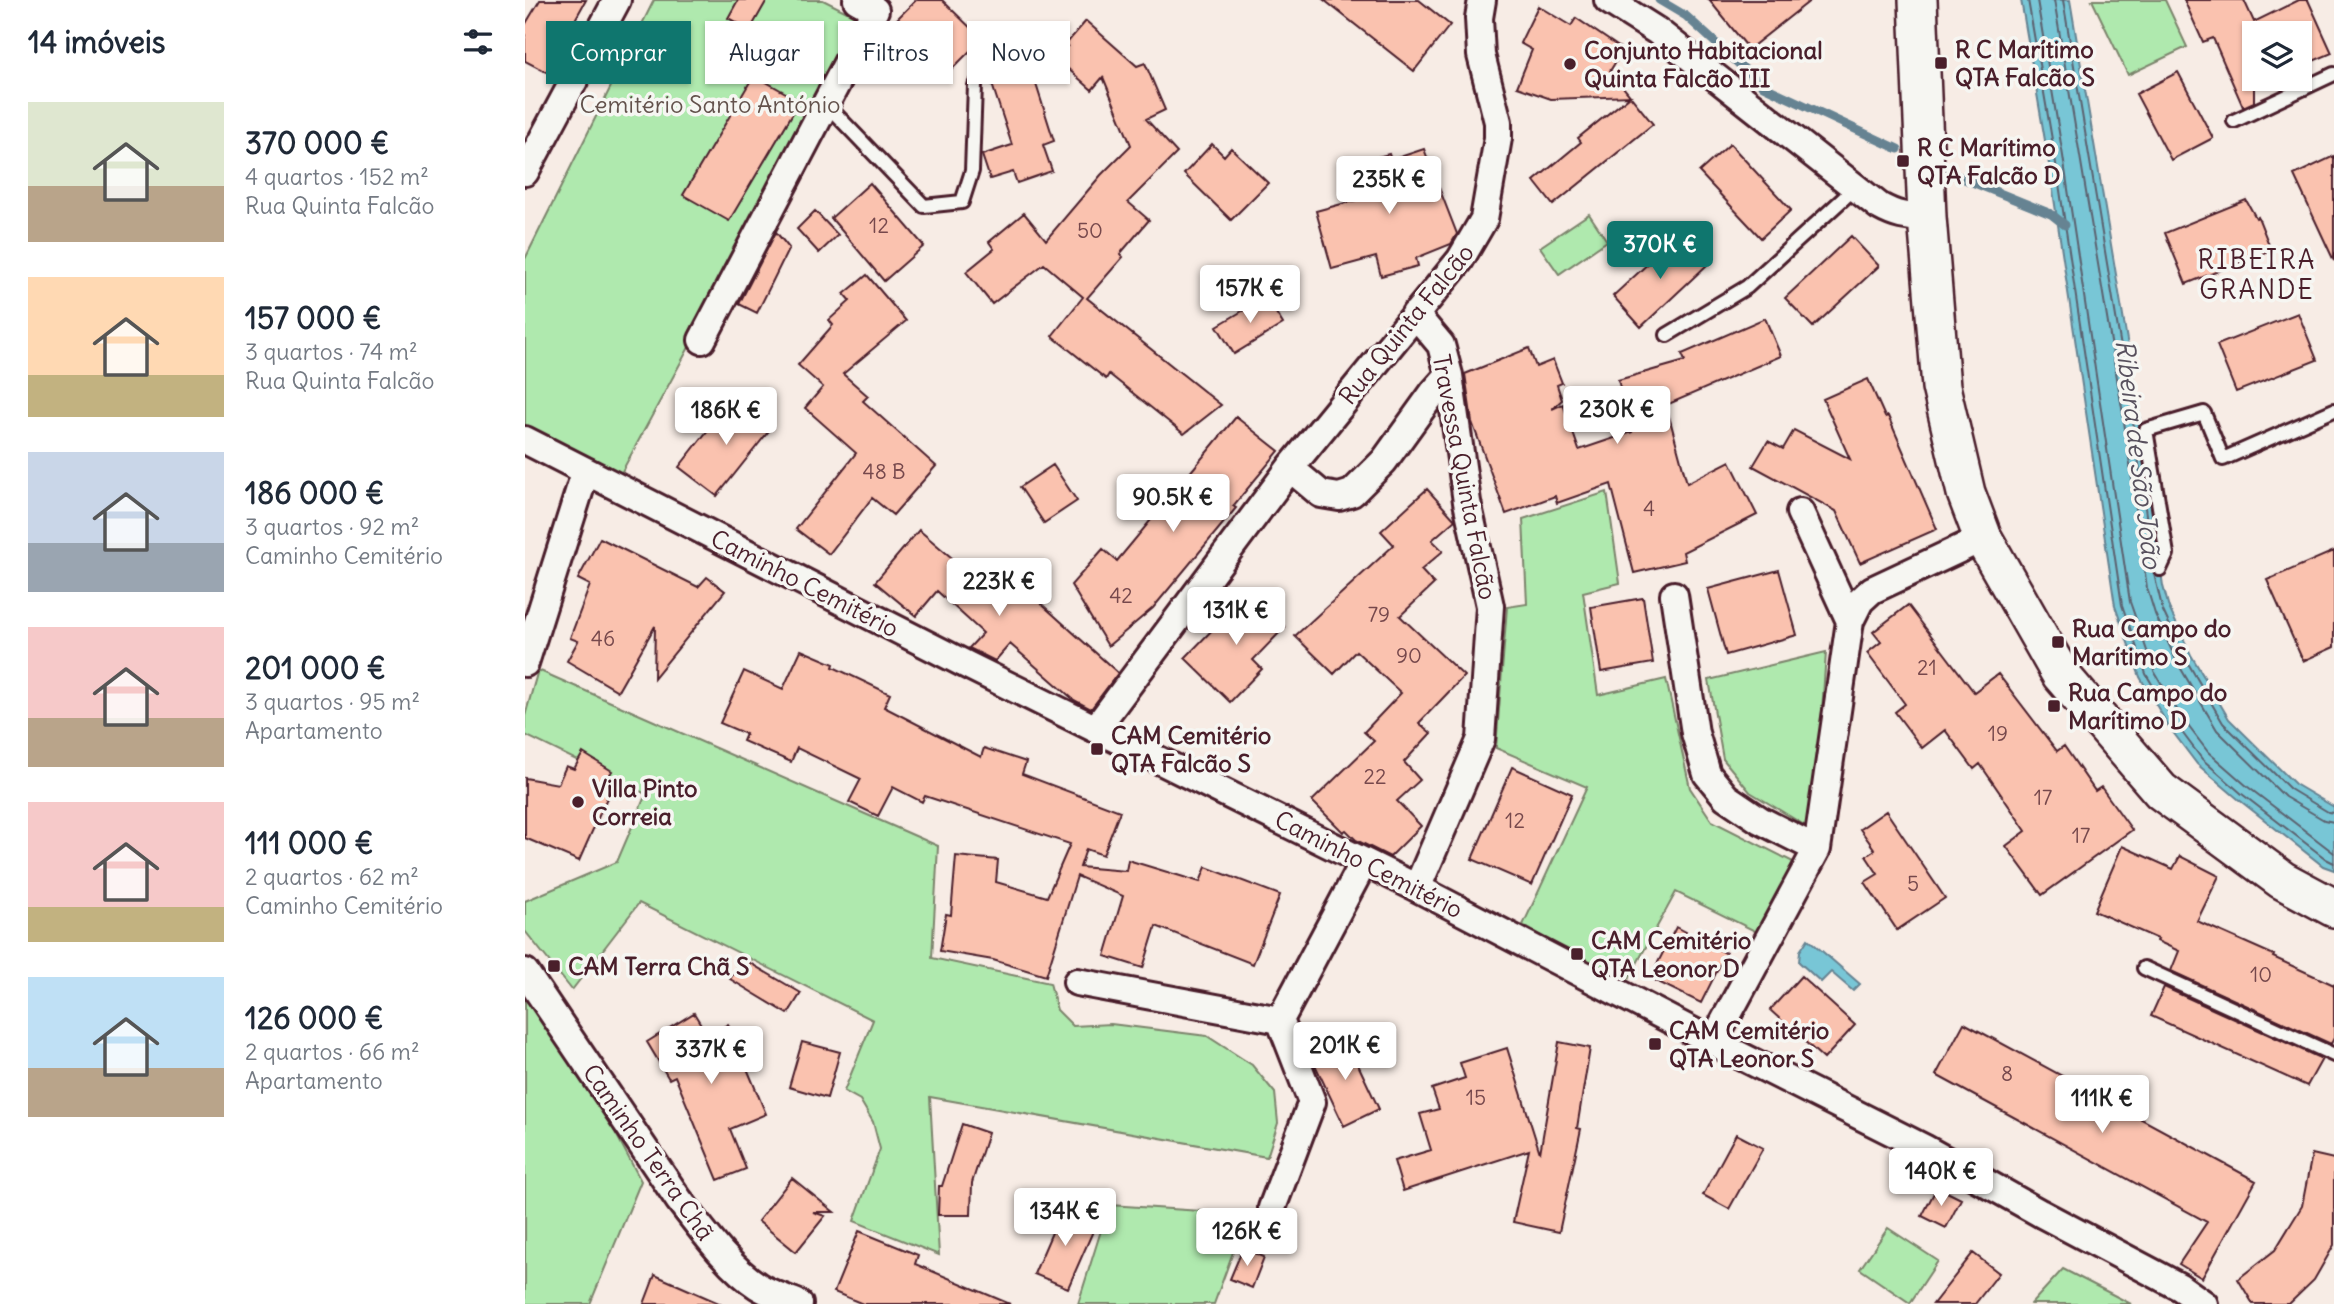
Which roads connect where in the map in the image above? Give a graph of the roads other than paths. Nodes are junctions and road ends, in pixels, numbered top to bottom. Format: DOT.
graph roads {
  1 [pos="617,0"];
  2 [pos="857,0"];
  3 [pos="1482,0"];
  4 [pos="1608,0"];
  5 [pos="1918,0"];
  6 [pos="2334,74"];
  7 [pos="975,85"];
  8 [pos="826,104"];
  9 [pos="2234,121"];
  10 [pos="525,172"];
  11 [pos="1855,188"];
  12 [pos="1927,217"];
  13 [pos="1415,314"];
  14 [pos="1667,335"];
  15 [pos="702,340"];
  16 [pos="1449,375"];
  17 [pos="2334,410"];
  18 [pos="525,440"];
  19 [pos="1290,468"];
  20 [pos="585,472"];
  21 [pos="1800,512"];
  22 [pos="1983,538"];
  23 [pos="2160,569"];
  24 [pos="1674,595"];
  25 [pos="1850,621"];
  26 [pos="525,663"];
  27 [pos="1097,727"];
  28 [pos="1817,849"];
  29 [pos="1364,862"];
  30 [pos="1417,888"];
  31 [pos="2334,908"];
  32 [pos="2144,968"];
  33 [pos="525,972"];
  34 [pos="1077,982"];
  35 [pos="1280,1020"];
  36 [pos="1713,1042"];
  37 [pos="2334,1055"];
  38 [pos="1272,1208"];
  39 [pos="799,1304"];
  40 [pos="2204,1304"];
  1 -- 10 [label="street"];
  2 -- 8 [label="street"];
  3 -- 13 [label="street, Rua Quinta Falcão"];
  4 -- 11 [label="street"];
  5 -- 12 [label="main road"];
  6 -- 9 [label="lane"];
  7 -- 8 [label="lane"];
  8 -- 15 [label="street"];
  11 -- 12 [label="street"];
  11 -- 14 [label="lane"];
  12 -- 22 [label="main road"];
  13 -- 16 [label="street, Travessa Quinta Falcão"];
  13 -- 19 [label="street, Rua Quinta Falcão"];
  16 -- 19 [label="street"];
  16 -- 30 [label="street, Travessa Quinta Falcão"];
  17 -- 23 [label="lane"];
  18 -- 20 [label="street, Caminho Cemitério"];
  19 -- 27 [label="street, Rua Quinta Falcão"];
  20 -- 26 [label="street"];
  20 -- 27 [label="street, Caminho Cemitério"];
  21 -- 25 [label="street"];
  22 -- 25 [label="street"];
  22 -- 31 [label="main road"];
  24 -- 28 [label="street"];
  25 -- 28 [label="street"];
  27 -- 29 [label="street, Caminho Cemitério"];
  28 -- 36 [label="street"];
  29 -- 30 [label="street, Caminho Cemitério"];
  29 -- 35 [label="street"];
  30 -- 36 [label="street, Caminho Cemitério"];
  32 -- 37 [label="lane"];
  33 -- 39 [label="street, Caminho Terra Chã"];
  34 -- 35 [label="street"];
  35 -- 38 [label="street"];
  36 -- 40 [label="street, Caminho Cemitério"];
}
